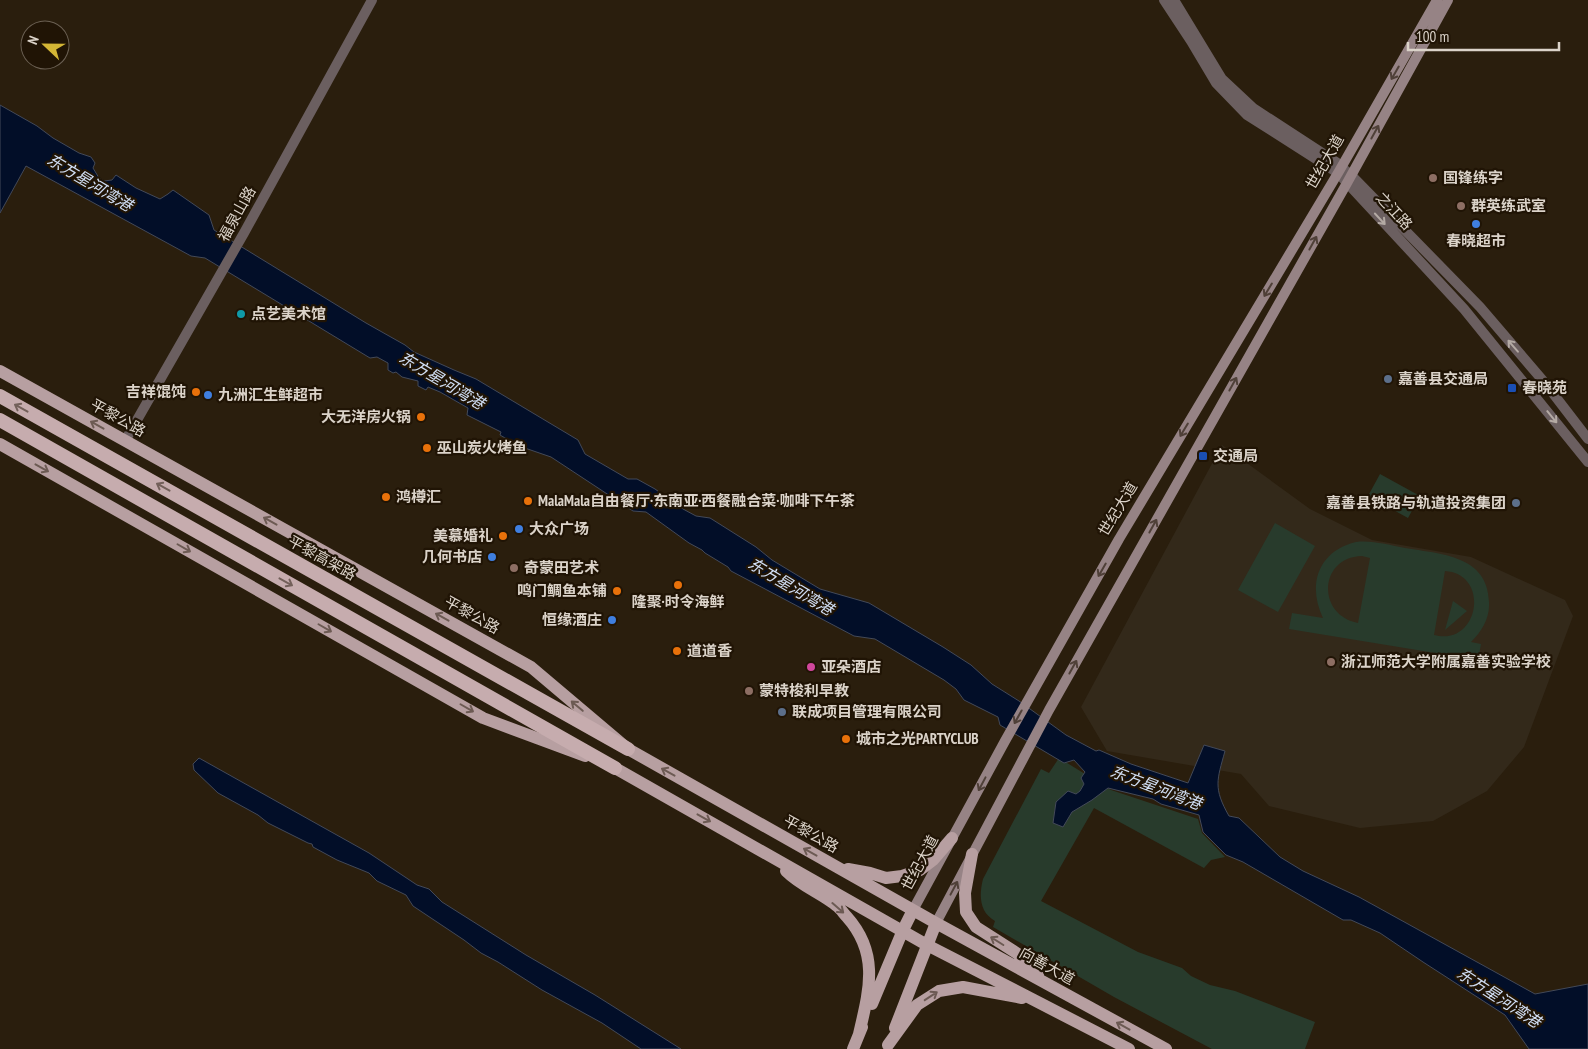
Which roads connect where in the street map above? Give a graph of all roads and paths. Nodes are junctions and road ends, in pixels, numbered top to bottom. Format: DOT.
graph roads {
  1 [pos="372,0"];
  2 [pos="1164,0"];
  3 [pos="1174,0"];
  4 [pos="1437,0"];
  5 [pos="1448,0"];
  6 [pos="1340,169"];
  7 [pos="1349,179"];
  8 [pos="0,371"];
  9 [pos="0,396"];
  10 [pos="0,420"];
  11 [pos="1588,439"];
  12 [pos="125,441"];
  13 [pos="0,444"];
  14 [pos="1588,462"];
  15 [pos="628,749"];
  16 [pos="616,768"];
  17 [pos="952,838"];
  18 [pos="972,854"];
  19 [pos="773,857"];
  20 [pos="835,866"];
  21 [pos="913,910"];
  22 [pos="936,923"];
  23 [pos="903,930"];
  24 [pos="927,945"];
  25 [pos="1047,984"];
  26 [pos="1034,1000"];
  27 [pos="859,1034"];
  28 [pos="887,1047"];
  29 [pos="853,1049"];
  30 [pos="1129,1049"];
  31 [pos="1166,1049"];
  1 -- 12 [label="street, 福泉山路"];
  2 -- 6 [label="street, 之江路"];
  3 -- 6 [label="street, 之江路"];
  4 -- 6 [label="main road, 世纪大道, one-way"];
  7 -- 5 [label="main road, 世纪大道, one-way"];
  6 -- 7 [label="street, 之江路"];
  6 -- 17 [label="main road, 世纪大道, one-way"];
  11 -- 7 [label="street, 之江路, one-way"];
  7 -- 14 [label="street, 之江路, one-way"];
  18 -- 7 [label="main road, 世纪大道, one-way"];
  12 -- 8 [label="main road, 平黎公路, one-way"];
  15 -- 9 [label="highway, 平黎高架路, one-way"];
  10 -- 16 [label="highway, one-way"];
  15 -- 12 [label="main road, 平黎公路, one-way"];
  13 -- 16 [label="main road, one-way"];
  20 -- 15 [label="main road, 平黎公路, one-way"];
  16 -- 19 [label="main road, one-way"];
  17 -- 20 [label="main road"];
  17 -- 21 [label="main road, 世纪大道"];
  22 -- 18 [label="main road, 世纪大道, one-way"];
  25 -- 18 [label="main road, one-way"];
  19 -- 23 [label="main road"];
  19 -- 27 [label="main road, one-way"];
  20 -- 21 [label="main road, 平黎公路"];
  21 -- 22 [label="main road, 向善大道"];
  21 -- 23 [label="main road, 世纪大道"];
  22 -- 24 [label="main road, 世纪大道"];
  22 -- 25 [label="main road, 向善大道"];
  23 -- 24 [label="main road"];
  23 -- 27 [label="main road, 世纪大道"];
  24 -- 26 [label="main road"];
  24 -- 28 [label="main road, 世纪大道"];
  31 -- 25 [label="main road, 向善大道, one-way"];
  28 -- 26 [label="main road, one-way"];
  26 -- 30 [label="main road"];
  27 -- 29 [label="main road, 世纪大道"];
}
